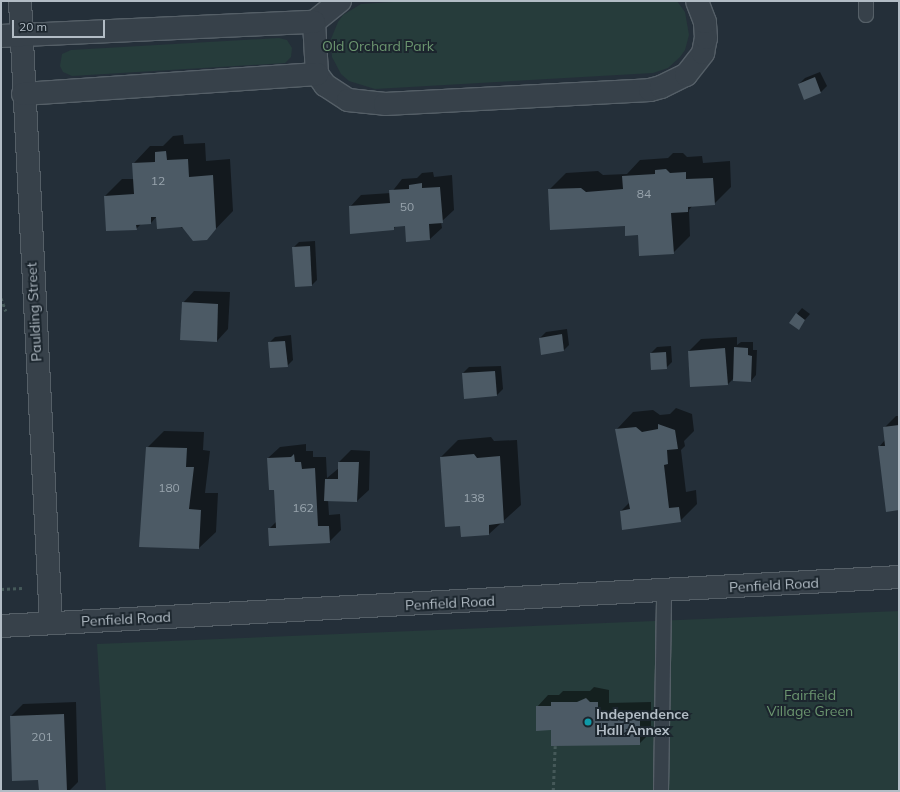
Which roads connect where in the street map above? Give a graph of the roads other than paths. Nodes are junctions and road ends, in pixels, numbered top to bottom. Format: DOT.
graph roads {
  1 [pos="20,1"];
  2 [pos="340,1"];
  3 [pos="697,1"];
  4 [pos="314,22"];
  5 [pos="23,34"];
  6 [pos="1,36"];
  7 [pos="317,74"];
  8 [pos="23,94"];
  9 [pos="899,577"];
  10 [pos="664,592"];
  11 [pos="51,623"];
  12 [pos="1,626"];
  13 [pos="662,791"];
  1 -- 5 [label="street, Paulding Street"];
  2 -- 4 [label="street"];
  3 -- 7 [label="street"];
  4 -- 5 [label="street"];
  4 -- 7 [label="street"];
  5 -- 6 [label="street"];
  5 -- 8 [label="street, Paulding Street"];
  7 -- 8 [label="street"];
  8 -- 11 [label="street, Paulding Street"];
  9 -- 10 [label="street, Penfield Road"];
  10 -- 11 [label="street, Penfield Road"];
  10 -- 13 [label="lane"];
  11 -- 12 [label="street, Penfield Road"];
}
